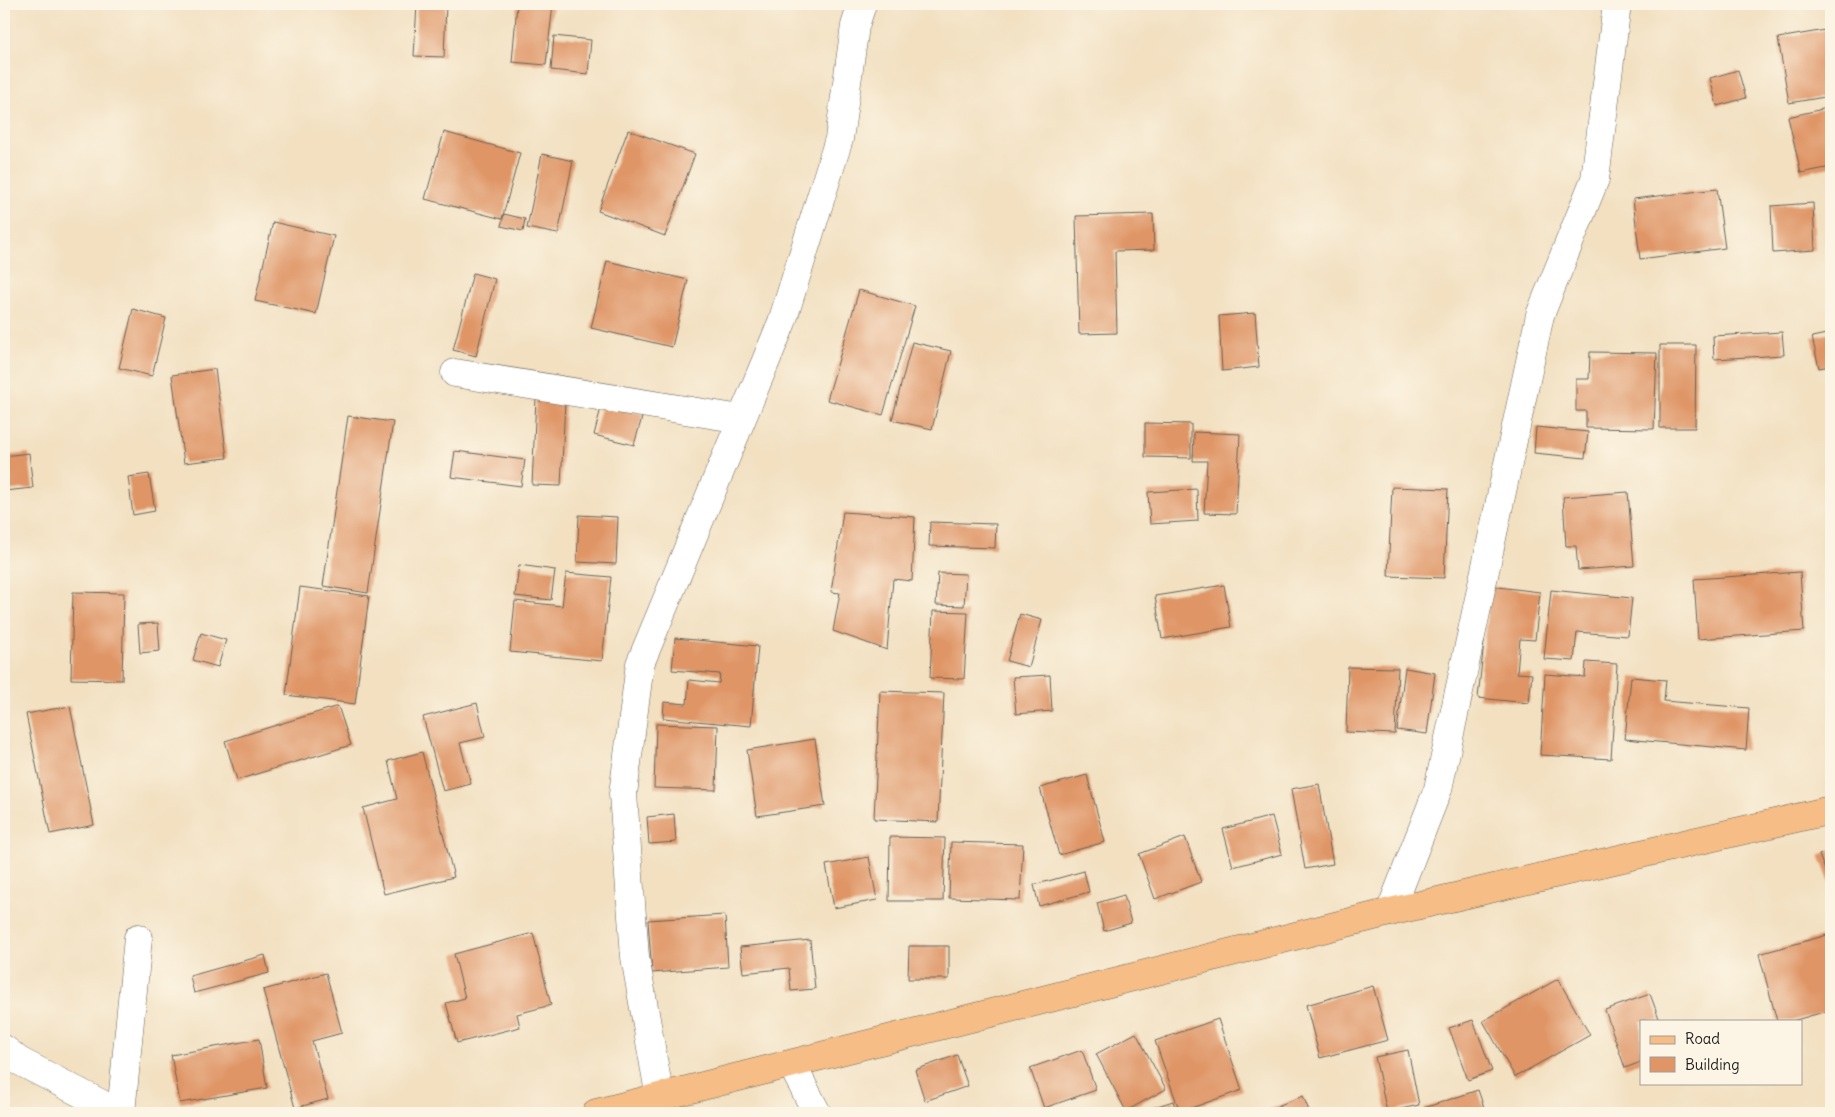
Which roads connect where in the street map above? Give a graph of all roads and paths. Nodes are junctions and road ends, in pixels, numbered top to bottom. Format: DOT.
graph roads {
  1 [pos="862,4"];
  2 [pos="1617,4"];
  3 [pos="455,373"];
  4 [pos="741,419"];
  5 [pos="1831,810"];
  6 [pos="1390,912"];
  7 [pos="138,938"];
  8 [pos="4,1049"];
  9 [pos="792,1065"];
  10 [pos="660,1098"];
  11 [pos="120,1113"];
  12 [pos="596,1113"];
  13 [pos="817,1113"];
  1 -- 4 [label="street"];
  2 -- 6 [label="street"];
  3 -- 4 [label="street"];
  4 -- 10 [label="street"];
  5 -- 6 [label="main road"];
  6 -- 9 [label="main road"];
  7 -- 11 [label="street"];
  8 -- 11 [label="street"];
  9 -- 10 [label="main road"];
  9 -- 13 [label="street"];
  10 -- 12 [label="main road"];
}
